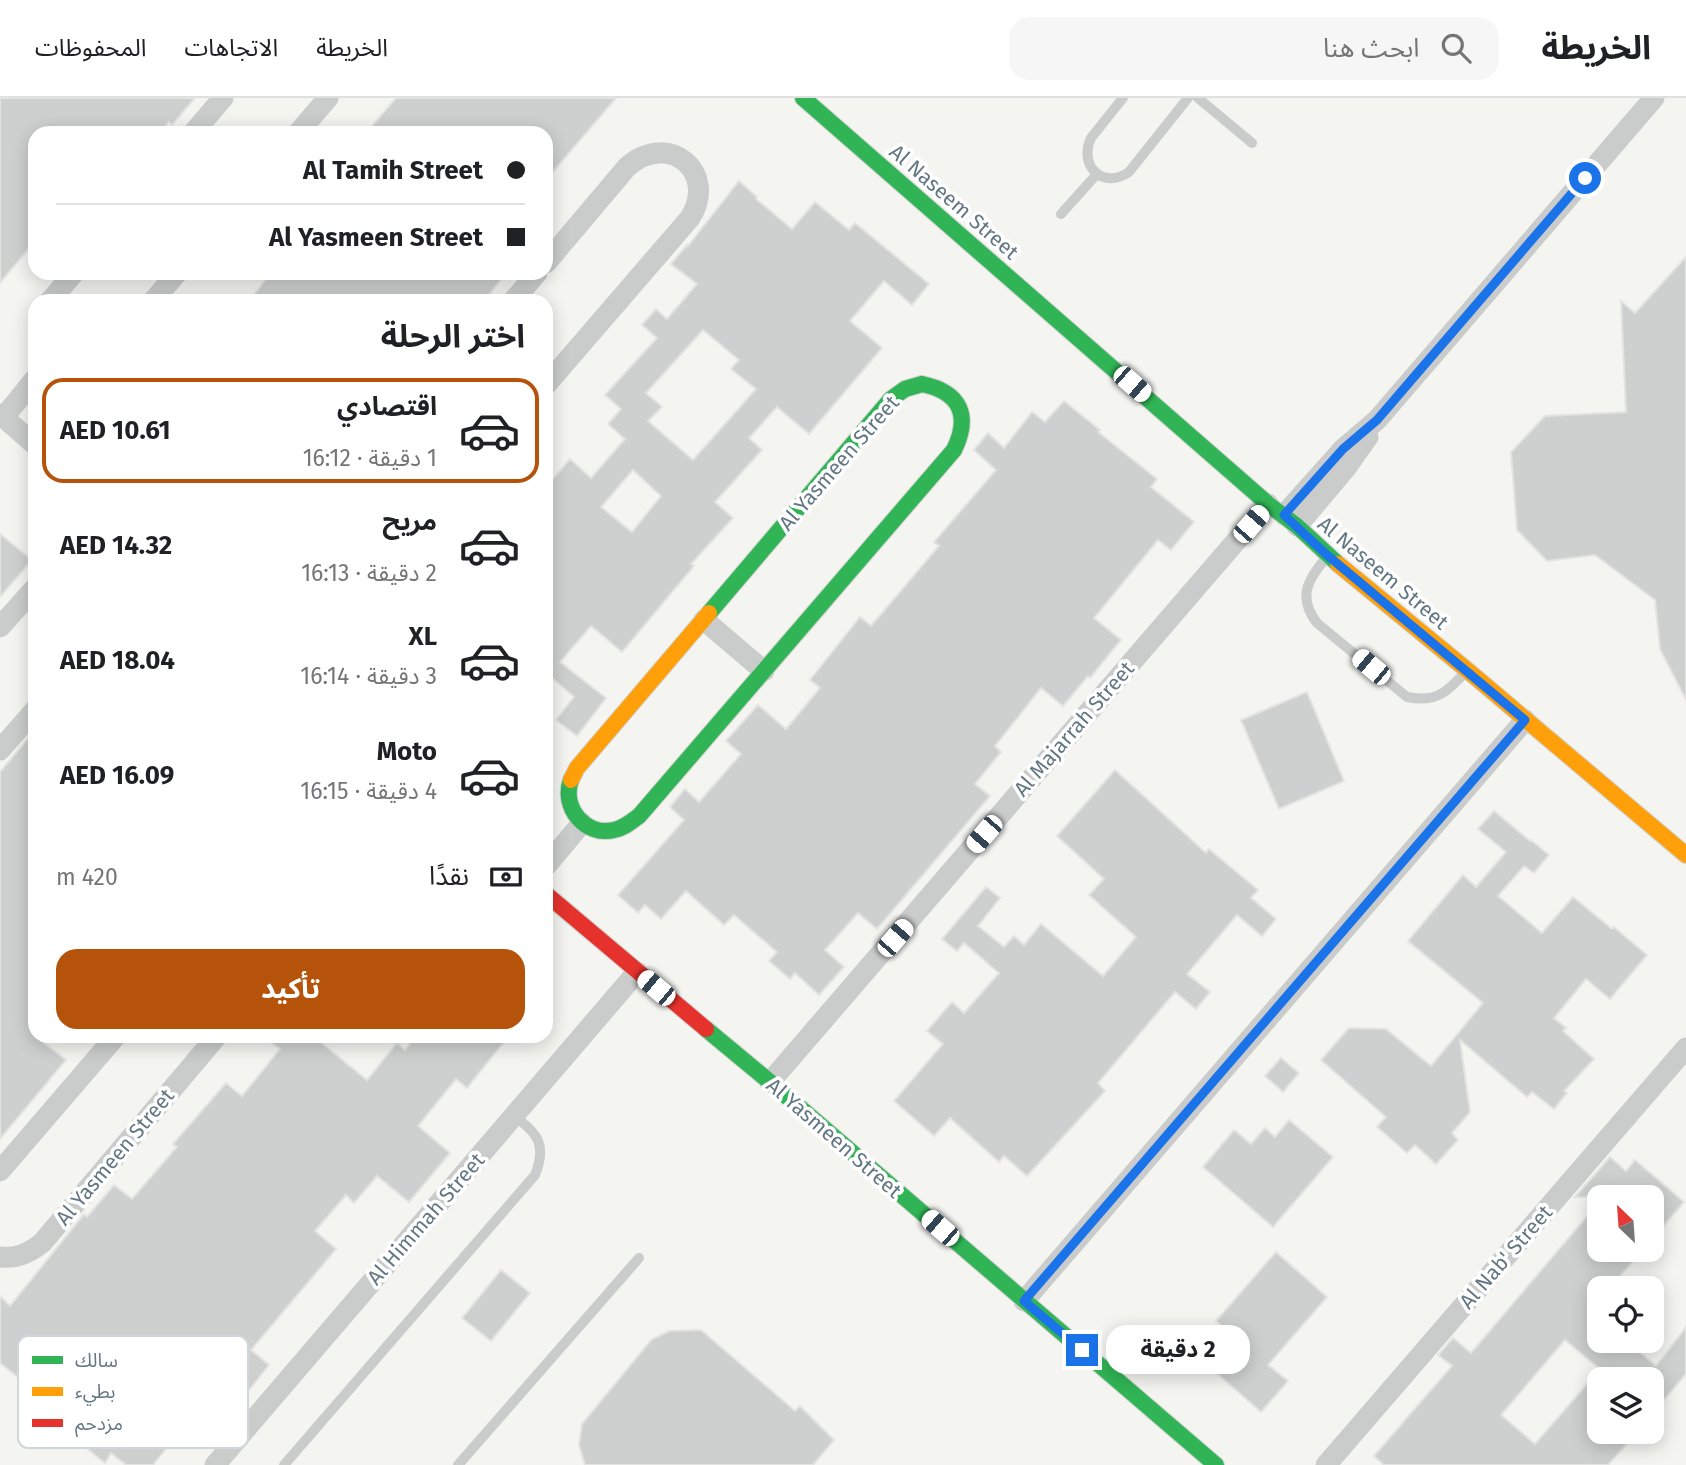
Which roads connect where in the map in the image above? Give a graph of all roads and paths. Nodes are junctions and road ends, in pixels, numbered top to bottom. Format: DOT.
graph roads {
  1 [pos="223,98"];
  2 [pos="328,98"];
  3 [pos="803,98"];
  4 [pos="1123,98"];
  5 [pos="1188,98"];
  6 [pos="1198,98"];
  7 [pos="1654,98"];
  8 [pos="199,126"];
  9 [pos="304,126"];
  10 [pos="1252,144"];
  11 [pos="1097,174"];
  12 [pos="1061,214"];
  13 [pos="553,255"];
  14 [pos="68,280"];
  15 [pos="171,280"];
  16 [pos="531,280"];
  17 [pos="56,294"];
  18 [pos="159,294"];
  19 [pos="519,294"];
  20 [pos="553,377"];
  21 [pos="28,388"];
  22 [pos="2,416"];
  23 [pos="28,439"];
  24 [pos="1283,515"];
  25 [pos="1327,555"];
  26 [pos="28,596"];
  27 [pos="704,620"];
  28 [pos="0,627"];
  29 [pos="1467,670"];
  30 [pos="764,671"];
  31 [pos="28,718"];
  32 [pos="1525,720"];
  33 [pos="0,750"];
  34 [pos="582,823"];
  35 [pos="1686,856"];
  36 [pos="553,858"];
  37 [pos="553,900"];
  38 [pos="637,972"];
  39 [pos="110,1043"];
  40 [pos="211,1043"];
  41 [pos="1686,1048"];
  42 [pos="770,1082"];
  43 [pos="514,1116"];
  44 [pos="0,1171"];
  45 [pos="0,1257"];
  46 [pos="639,1258"];
  47 [pos="1024,1301"];
  48 [pos="248,1429"];
  49 [pos="232,1448"];
  50 [pos="218,1464"];
  51 [pos="284,1465"];
  52 [pos="458,1465"];
  53 [pos="1216,1465"];
  54 [pos="1326,1465"];
  1 -- 8 [label="street"];
  2 -- 9 [label="street"];
  3 -- 24 [label="street, Al Naseem Street"];
  4 -- 11 [label="lane"];
  5 -- 11 [label="lane"];
  6 -- 10 [label="lane"];
  7 -- 24 [label="street, Al Majarrah Street"];
  11 -- 12 [label="lane"];
  13 -- 20 [label="street"];
  14 -- 17 [label="street"];
  15 -- 18 [label="street"];
  16 -- 19 [label="street"];
  21 -- 22 [label="street"];
  22 -- 23 [label="street"];
  24 -- 25 [label="street, Al Naseem Street"];
  24 -- 42 [label="street, Al Majarrah Street"];
  25 -- 29 [label="street, Al Naseem Street"];
  25 -- 29 [label="lane"];
  26 -- 28 [label="street"];
  27 -- 30 [label="street"];
  27 -- 30 [label="street, Al Yasmeen Street"];
  27 -- 34 [label="street, Al Yasmeen Street"];
  29 -- 32 [label="street, Al Naseem Street"];
  30 -- 34 [label="street, Al Yasmeen Street"];
  31 -- 33 [label="street"];
  32 -- 35 [label="street, Al Naseem Street"];
  32 -- 47 [label="street"];
  34 -- 36 [label="street"];
  37 -- 38 [label="street, Al Yasmeen Street"];
  38 -- 42 [label="street, Al Yasmeen Street"];
  38 -- 43 [label="street, Al Himmah Street"];
  39 -- 44 [label="street"];
  40 -- 45 [label="street, Al Yasmeen Street"];
  41 -- 54 [label="street, Al Nab' Street"];
  42 -- 47 [label="street, Al Yasmeen Street"];
  43 -- 48 [label="street, Al Himmah Street"];
  43 -- 51 [label="lane"];
  46 -- 52 [label="lane"];
  47 -- 53 [label="street, Al Yasmeen Street"];
  49 -- 50 [label="street, Al Himmah Street"];
}
